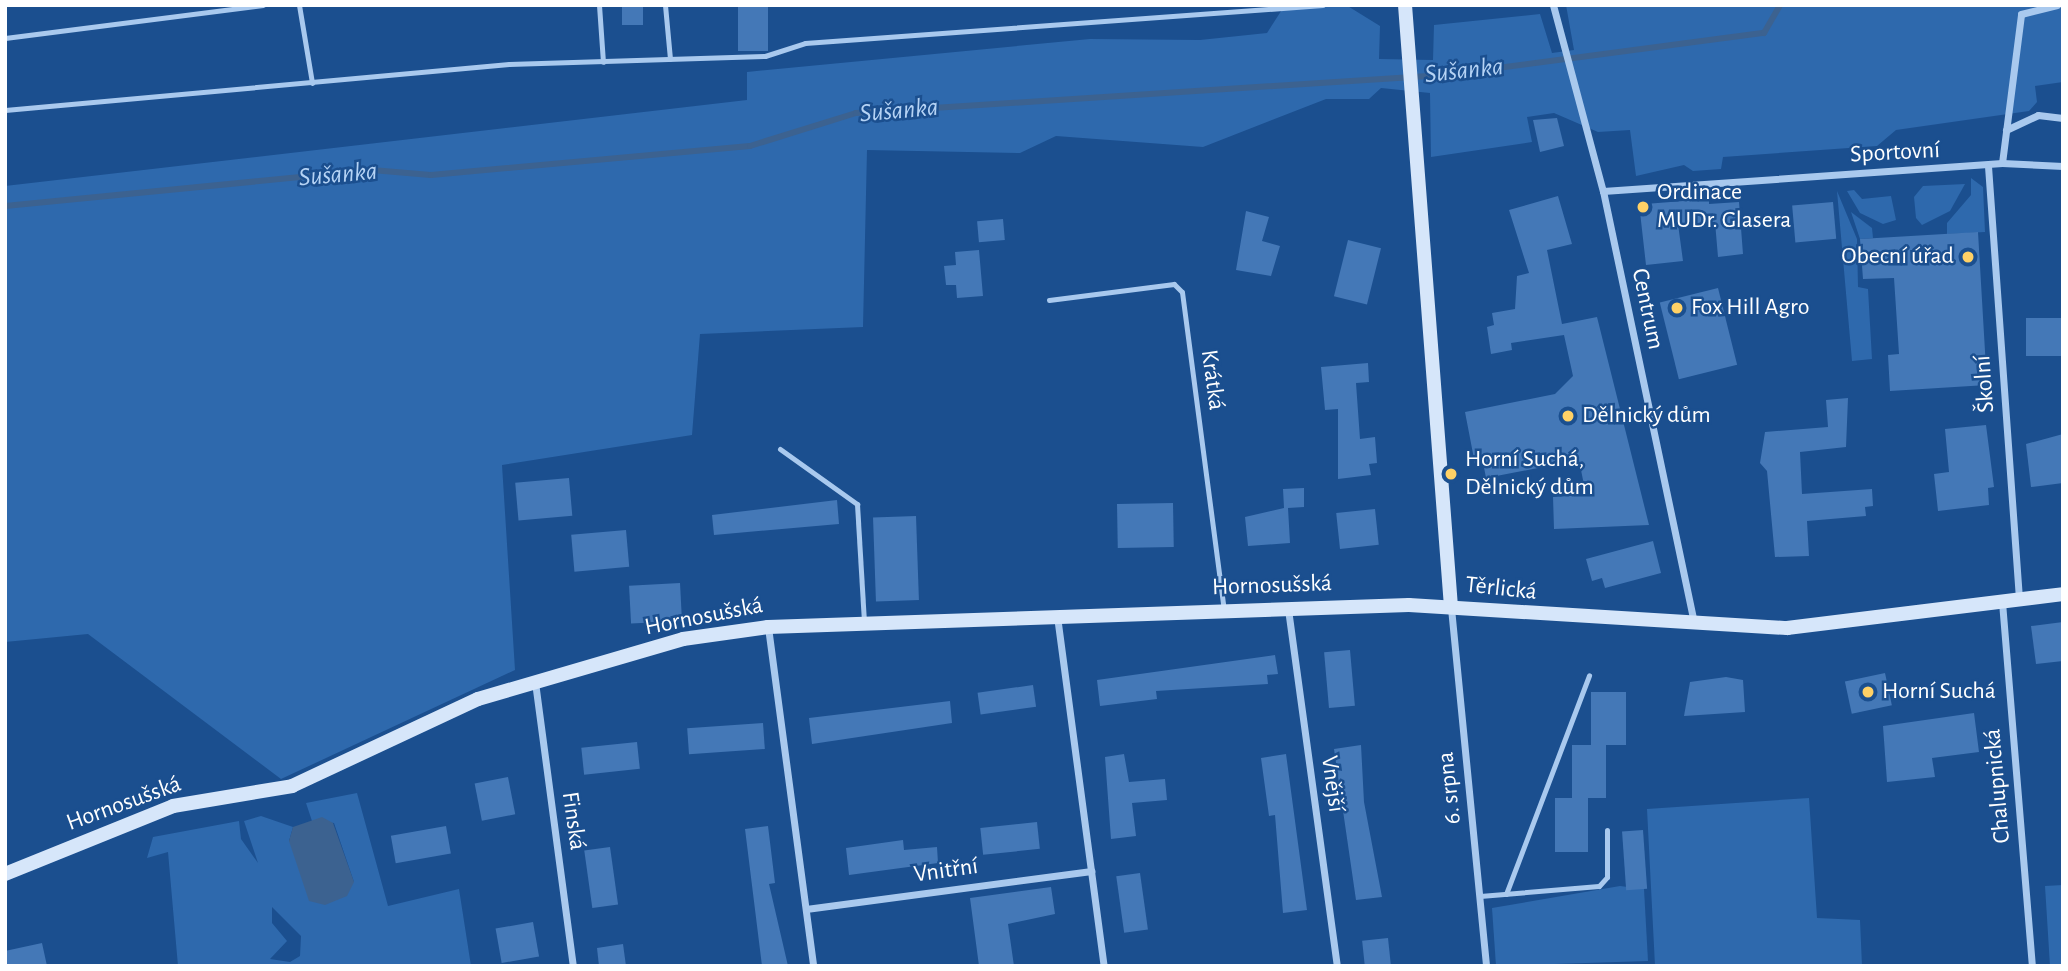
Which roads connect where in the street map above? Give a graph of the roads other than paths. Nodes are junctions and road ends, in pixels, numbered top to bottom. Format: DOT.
graph roads {
  1 [pos="263,5"];
  2 [pos="299,5"];
  3 [pos="599,5"];
  4 [pos="665,5"];
  5 [pos="1323,5"];
  6 [pos="1405,5"];
  7 [pos="1553,5"];
  8 [pos="2057,5"];
  9 [pos="5,38"];
  10 [pos="670,59"];
  11 [pos="603,62"];
  12 [pos="312,83"];
  13 [pos="6,111"];
  14 [pos="2063,118"];
  15 [pos="2006,130"];
  16 [pos="2002,163"];
  17 [pos="1988,166"];
  18 [pos="2063,166"];
  19 [pos="1603,191"];
  20 [pos="1049,300"];
  21 [pos="780,449"];
  22 [pos="2063,594"];
  23 [pos="2019,600"];
  24 [pos="2002,602"];
  25 [pos="1451,607"];
  26 [pos="1288,608"];
  27 [pos="1224,610"];
  28 [pos="1057,614"];
  29 [pos="864,622"];
  30 [pos="1694,622"];
  31 [pos="768,626"];
  32 [pos="1589,674"];
  33 [pos="535,682"];
  34 [pos="1607,830"];
  35 [pos="1091,871"];
  36 [pos="5,874"];
  37 [pos="1506,894"];
  38 [pos="1480,896"];
  39 [pos="806,909"];
  40 [pos="573,966"];
  41 [pos="813,966"];
  42 [pos="1104,966"];
  43 [pos="1337,966"];
  44 [pos="1486,966"];
  45 [pos="2032,966"];
  1 -- 9 [label="lane"];
  2 -- 12 [label="lane"];
  3 -- 11 [label="lane"];
  4 -- 10 [label="lane"];
  5 -- 10 [label="lane"];
  6 -- 25 [label="street, Těrlická"];
  7 -- 19 [label="street, Centrum"];
  8 -- 15 [label="street"];
  10 -- 11 [label="lane"];
  11 -- 12 [label="lane"];
  12 -- 13 [label="lane"];
  14 -- 15 [label="street"];
  15 -- 16 [label="street"];
  16 -- 17 [label="street, Sportovní"];
  16 -- 18 [label="street, Sportovní"];
  17 -- 19 [label="street, Sportovní"];
  17 -- 23 [label="street, Školní"];
  19 -- 30 [label="street, Centrum"];
  20 -- 27 [label="lane, Krátká"];
  21 -- 29 [label="lane"];
  22 -- 23 [label="street, Těrlická"];
  23 -- 24 [label="street, Těrlická"];
  24 -- 30 [label="street, Těrlická"];
  24 -- 45 [label="street, Chalupnická"];
  25 -- 26 [label="street, Hornosušská"];
  25 -- 30 [label="street, Těrlická"];
  25 -- 38 [label="street, 6. srpna"];
  26 -- 27 [label="street, Hornosušská"];
  26 -- 43 [label="street, Vnější"];
  27 -- 28 [label="street, Hornosušská"];
  28 -- 29 [label="street, Hornosušská"];
  28 -- 35 [label="street"];
  29 -- 31 [label="street, Hornosušská"];
  31 -- 33 [label="street, Hornosušská"];
  31 -- 39 [label="street"];
  32 -- 37 [label="lane"];
  33 -- 36 [label="street, Hornosušská"];
  33 -- 40 [label="street, Finská"];
  34 -- 37 [label="lane"];
  35 -- 39 [label="street, Vnitřní"];
  35 -- 42 [label="street"];
  37 -- 38 [label="lane"];
  38 -- 44 [label="street, 6. srpna"];
  39 -- 41 [label="street"];
}
